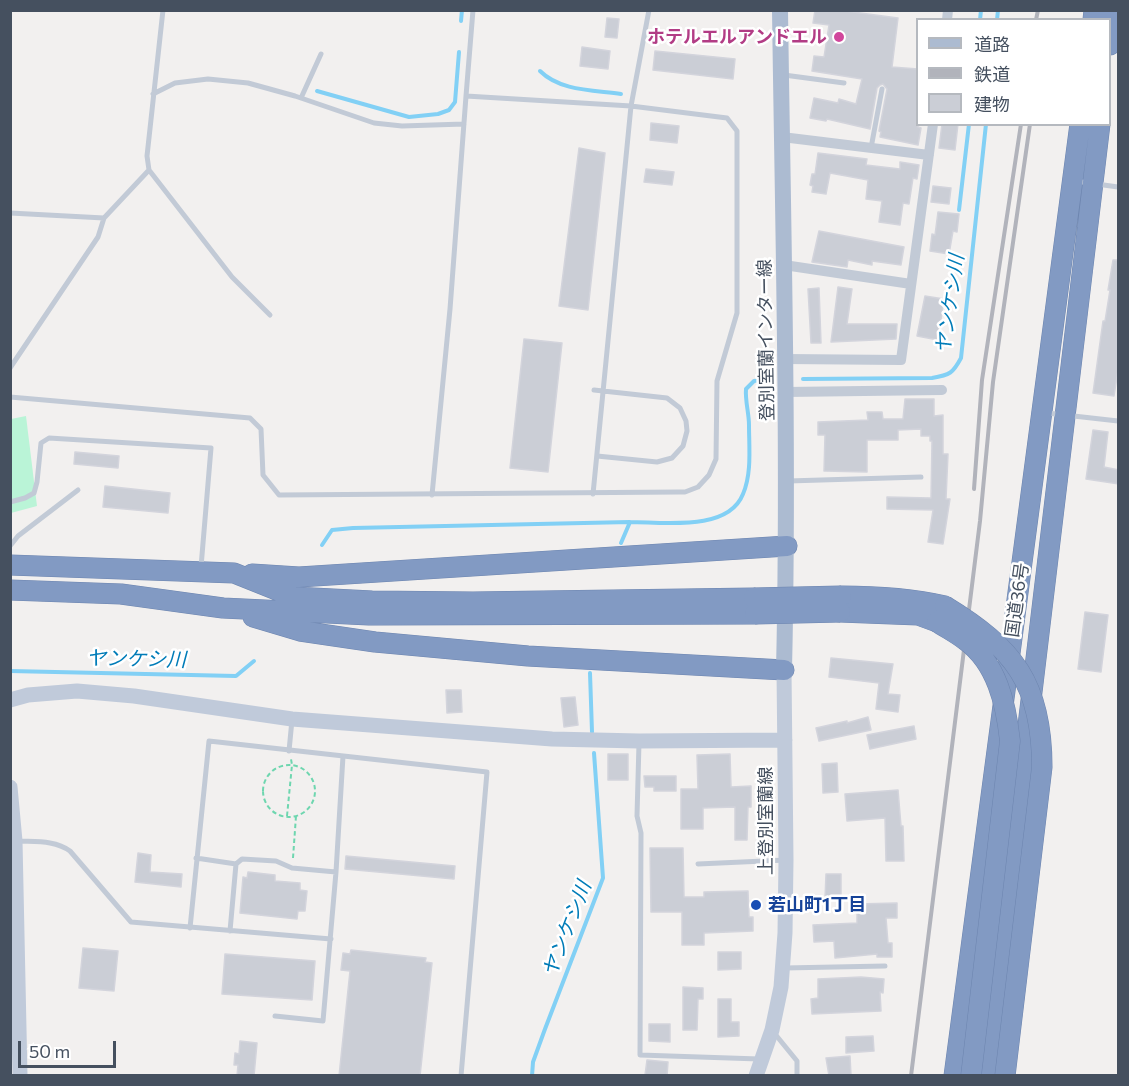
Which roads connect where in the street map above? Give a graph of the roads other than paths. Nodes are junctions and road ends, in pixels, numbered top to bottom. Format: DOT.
graph roads {
  1 [pos="163,10"];
  2 [pos="473,10"];
  3 [pos="649,10"];
  4 [pos="780,10"];
  5 [pos="321,54"];
  6 [pos="781,75"];
  7 [pos="844,83"];
  8 [pos="882,89"];
  9 [pos="153,94"];
  10 [pos="466,96"];
  11 [pos="301,98"];
  12 [pos="632,106"];
  13 [pos="464,124"];
  14 [pos="933,126"];
  15 [pos="1080,126"];
  16 [pos="1099,126"];
  17 [pos="782,137"];
  18 [pos="871,148"];
  19 [pos="929,155"];
  20 [pos="148,170"];
  21 [pos="1083,182"];
  22 [pos="1119,187"];
  23 [pos="10,213"];
  24 [pos="104,218"];
  25 [pos="784,265"];
  26 [pos="911,284"];
  27 [pos="270,315"];
  28 [pos="786,359"];
  29 [pos="10,368"];
  30 [pos="594,390"];
  31 [pos="942,390"];
  32 [pos="603,391"];
  33 [pos="786,392"];
  34 [pos="10,397"];
  35 [pos="1042,413"];
  36 [pos="1064,415"];
  37 [pos="1119,421"];
  38 [pos="597,456"];
  39 [pos="921,477"];
  40 [pos="786,481"];
  41 [pos="78,490"];
  42 [pos="593,494"];
  43 [pos="432,495"];
  44 [pos="10,502"];
  45 [pos="10,546"];
  46 [pos="787,546"];
  47 [pos="10,565"];
  48 [pos="200,572"];
  49 [pos="234,573"];
  50 [pos="10,590"];
  51 [pos="754,606"];
  52 [pos="222,609"];
  53 [pos="941,614"];
  54 [pos="784,670"];
  55 [pos="10,700"];
  56 [pos="292,718"];
  57 [pos="786,740"];
  58 [pos="639,741"];
  59 [pos="289,751"];
  60 [pos="343,756"];
  61 [pos="10,787"];
  62 [pos="15,841"];
  63 [pos="196,858"];
  64 [pos="786,860"];
  65 [pos="236,864"];
  66 [pos="698,864"];
  67 [pos="336,872"];
  68 [pos="14,900"];
  69 [pos="189,928"];
  70 [pos="231,932"];
  71 [pos="331,939"];
  72 [pos="885,966"];
  73 [pos="782,968"];
  74 [pos="275,1016"];
  75 [pos="772,1030"];
  76 [pos="15,1057"];
  77 [pos="761,1059"];
  78 [pos="20,1076"];
  79 [pos="461,1076"];
  80 [pos="756,1076"];
  81 [pos="797,1076"];
  82 [pos="954,1076"];
  83 [pos="971,1076"];
  84 [pos="986,1076"];
  85 [pos="1005,1076"];
  1 -- 9 [label="lane"];
  2 -- 10 [label="lane"];
  3 -- 12 [label="lane"];
  4 -- 6 [label="main road, 登別室蘭インター線"];
  5 -- 11 [label="lane"];
  6 -- 7 [label="lane"];
  6 -- 17 [label="main road, 登別室蘭インター線"];
  8 -- 18 [label="lane"];
  9 -- 11 [label="lane"];
  9 -- 20 [label="lane"];
  10 -- 12 [label="lane"];
  10 -- 13 [label="lane"];
  11 -- 13 [label="lane"];
  12 -- 32 [label="lane"];
  12 -- 42 [label="lane"];
  13 -- 43 [label="lane"];
  14 -- 19 [label="street"];
  15 -- 21 [label="highway, 国道36号"];
  16 -- 21 [label="highway, 国道36号"];
  17 -- 18 [label="street"];
  17 -- 25 [label="main road, 登別室蘭インター線"];
  18 -- 19 [label="street"];
  19 -- 26 [label="street"];
  20 -- 24 [label="lane"];
  20 -- 27 [label="lane"];
  21 -- 22 [label="lane"];
  21 -- 35 [label="highway, 国道36号"];
  21 -- 36 [label="highway, 国道36号"];
  23 -- 24 [label="lane"];
  24 -- 29 [label="lane"];
  25 -- 26 [label="street"];
  25 -- 28 [label="main road, 登別室蘭インター線"];
  26 -- 28 [label="street"];
  28 -- 33 [label="main road, 登別室蘭インター線"];
  30 -- 32 [label="lane"];
  31 -- 33 [label="street"];
  32 -- 38 [label="lane"];
  32 -- 38 [label="lane"];
  33 -- 40 [label="main road, 登別室蘭インター線"];
  34 -- 43 [label="lane"];
  35 -- 36 [label="lane"];
  35 -- 82 [label="highway, 国道36号"];
  36 -- 37 [label="lane"];
  36 -- 84 [label="highway, 国道36号"];
  38 -- 42 [label="lane"];
  39 -- 40 [label="lane"];
  40 -- 46 [label="main road, 登別室蘭インター線"];
  41 -- 45 [label="lane"];
  42 -- 43 [label="lane"];
  44 -- 48 [label="lane"];
  46 -- 49 [label="highway"];
  46 -- 54 [label="main road, 登別室蘭インター線"];
  47 -- 48 [label="highway"];
  48 -- 49 [label="highway"];
  49 -- 51 [label="highway"];
  50 -- 52 [label="highway"];
  51 -- 52 [label="highway"];
  51 -- 53 [label="highway, bridge"];
  52 -- 54 [label="highway"];
  53 -- 83 [label="highway, bridge"];
  53 -- 85 [label="highway, bridge"];
  54 -- 57 [label="street, 上登別室蘭線"];
  55 -- 56 [label="street"];
  56 -- 58 [label="street"];
  56 -- 59 [label="lane"];
  57 -- 58 [label="street"];
  57 -- 64 [label="street, 上登別室蘭線"];
  58 -- 77 [label="lane"];
  59 -- 60 [label="lane"];
  59 -- 63 [label="lane"];
  60 -- 67 [label="lane"];
  60 -- 79 [label="lane"];
  61 -- 62 [label="street"];
  62 -- 68 [label="street"];
  62 -- 69 [label="lane"];
  63 -- 65 [label="lane"];
  63 -- 69 [label="lane"];
  64 -- 66 [label="lane"];
  64 -- 73 [label="street, 上登別室蘭線"];
  65 -- 67 [label="lane"];
  65 -- 70 [label="lane"];
  67 -- 71 [label="lane"];
  68 -- 76 [label="street"];
  69 -- 70 [label="lane"];
  70 -- 71 [label="lane"];
  71 -- 74 [label="lane"];
  72 -- 73 [label="lane"];
  73 -- 75 [label="street, 上登別室蘭線"];
  75 -- 77 [label="street, 上登別室蘭線"];
  75 -- 81 [label="lane"];
  76 -- 78 [label="street"];
  77 -- 80 [label="street, 上登別室蘭線"];
}
